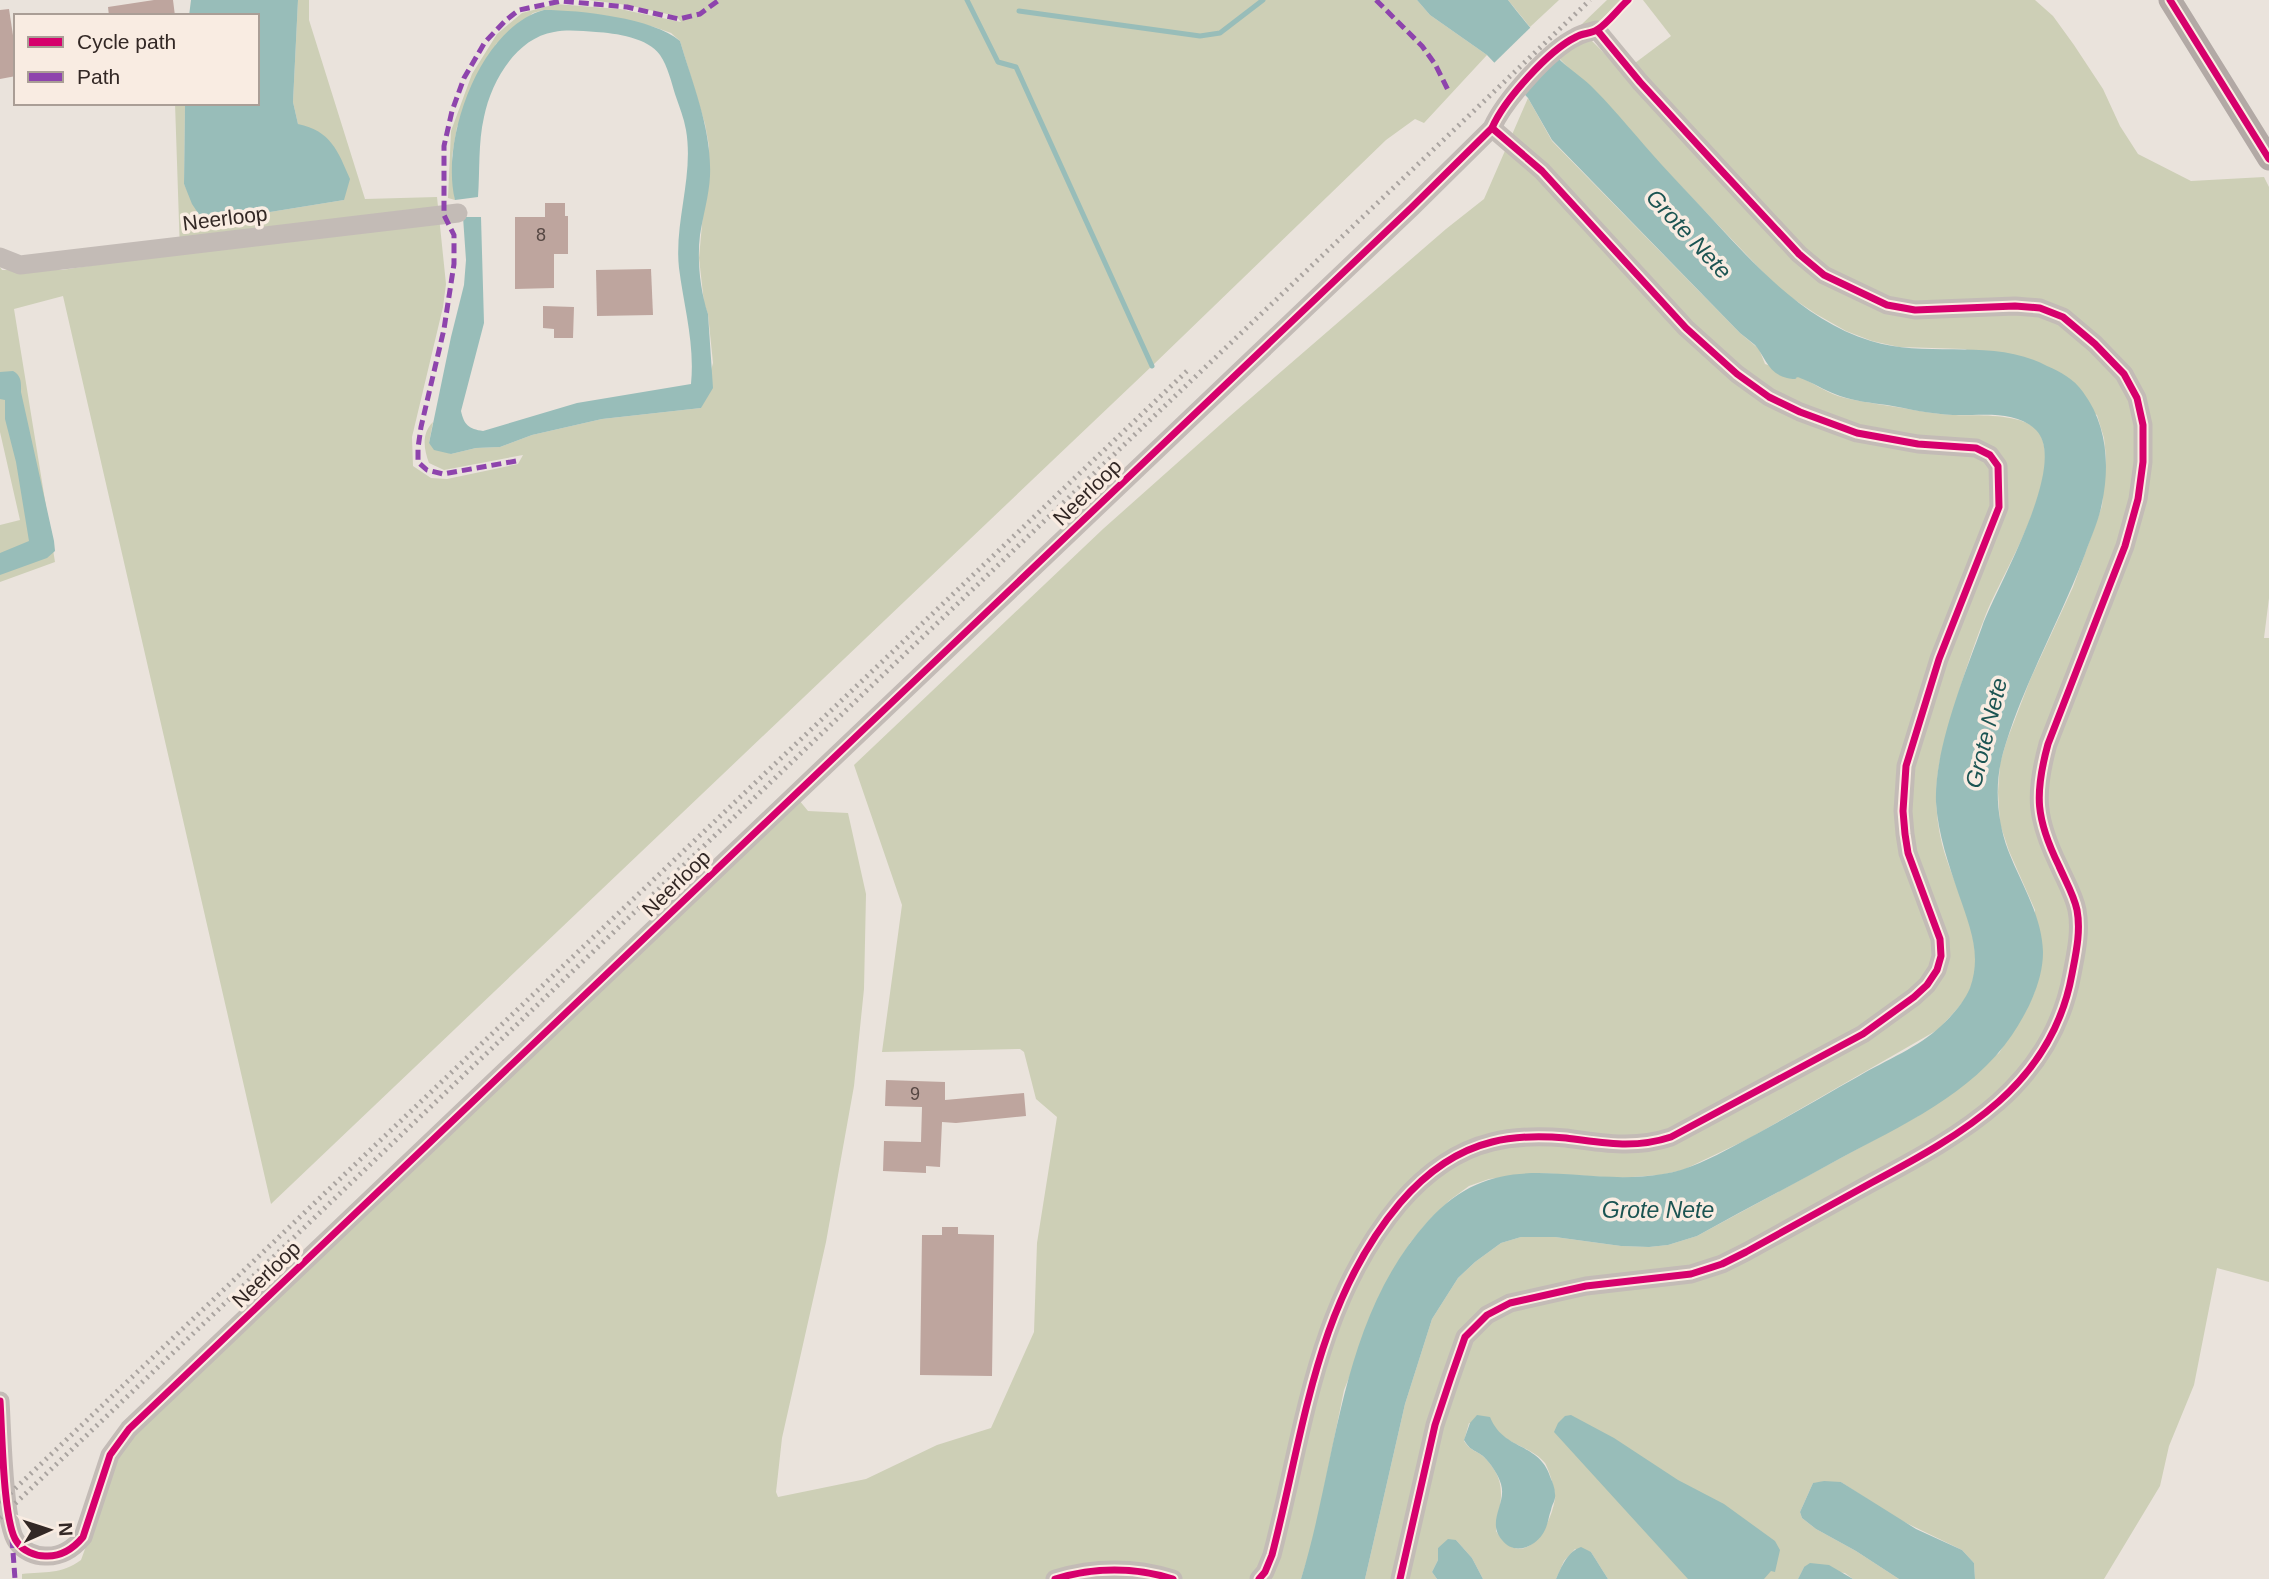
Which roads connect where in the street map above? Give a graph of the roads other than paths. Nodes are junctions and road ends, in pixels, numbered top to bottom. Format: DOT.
graph roads {
  1 [pos="2171,0"];
  2 [pos="1492,128"];
  3 [pos="2269,159"];
  4 [pos="458,213"];
  5 [pos="0,257"];
  6 [pos="0,1401"];
  7 [pos="1055,1579"];
  8 [pos="1173,1579"];
  9 [pos="1259,1579"];
  10 [pos="1400,1579"];
  1 -- 3 [label="main road"];
  2 -- 6 [label="street, Neerloop"];
  2 -- 9 [label="street"];
  2 -- 10 [label="street, Neerloop"];
  4 -- 5 [label="street, Neerloop"];
  7 -- 8 [label="street"];
}
